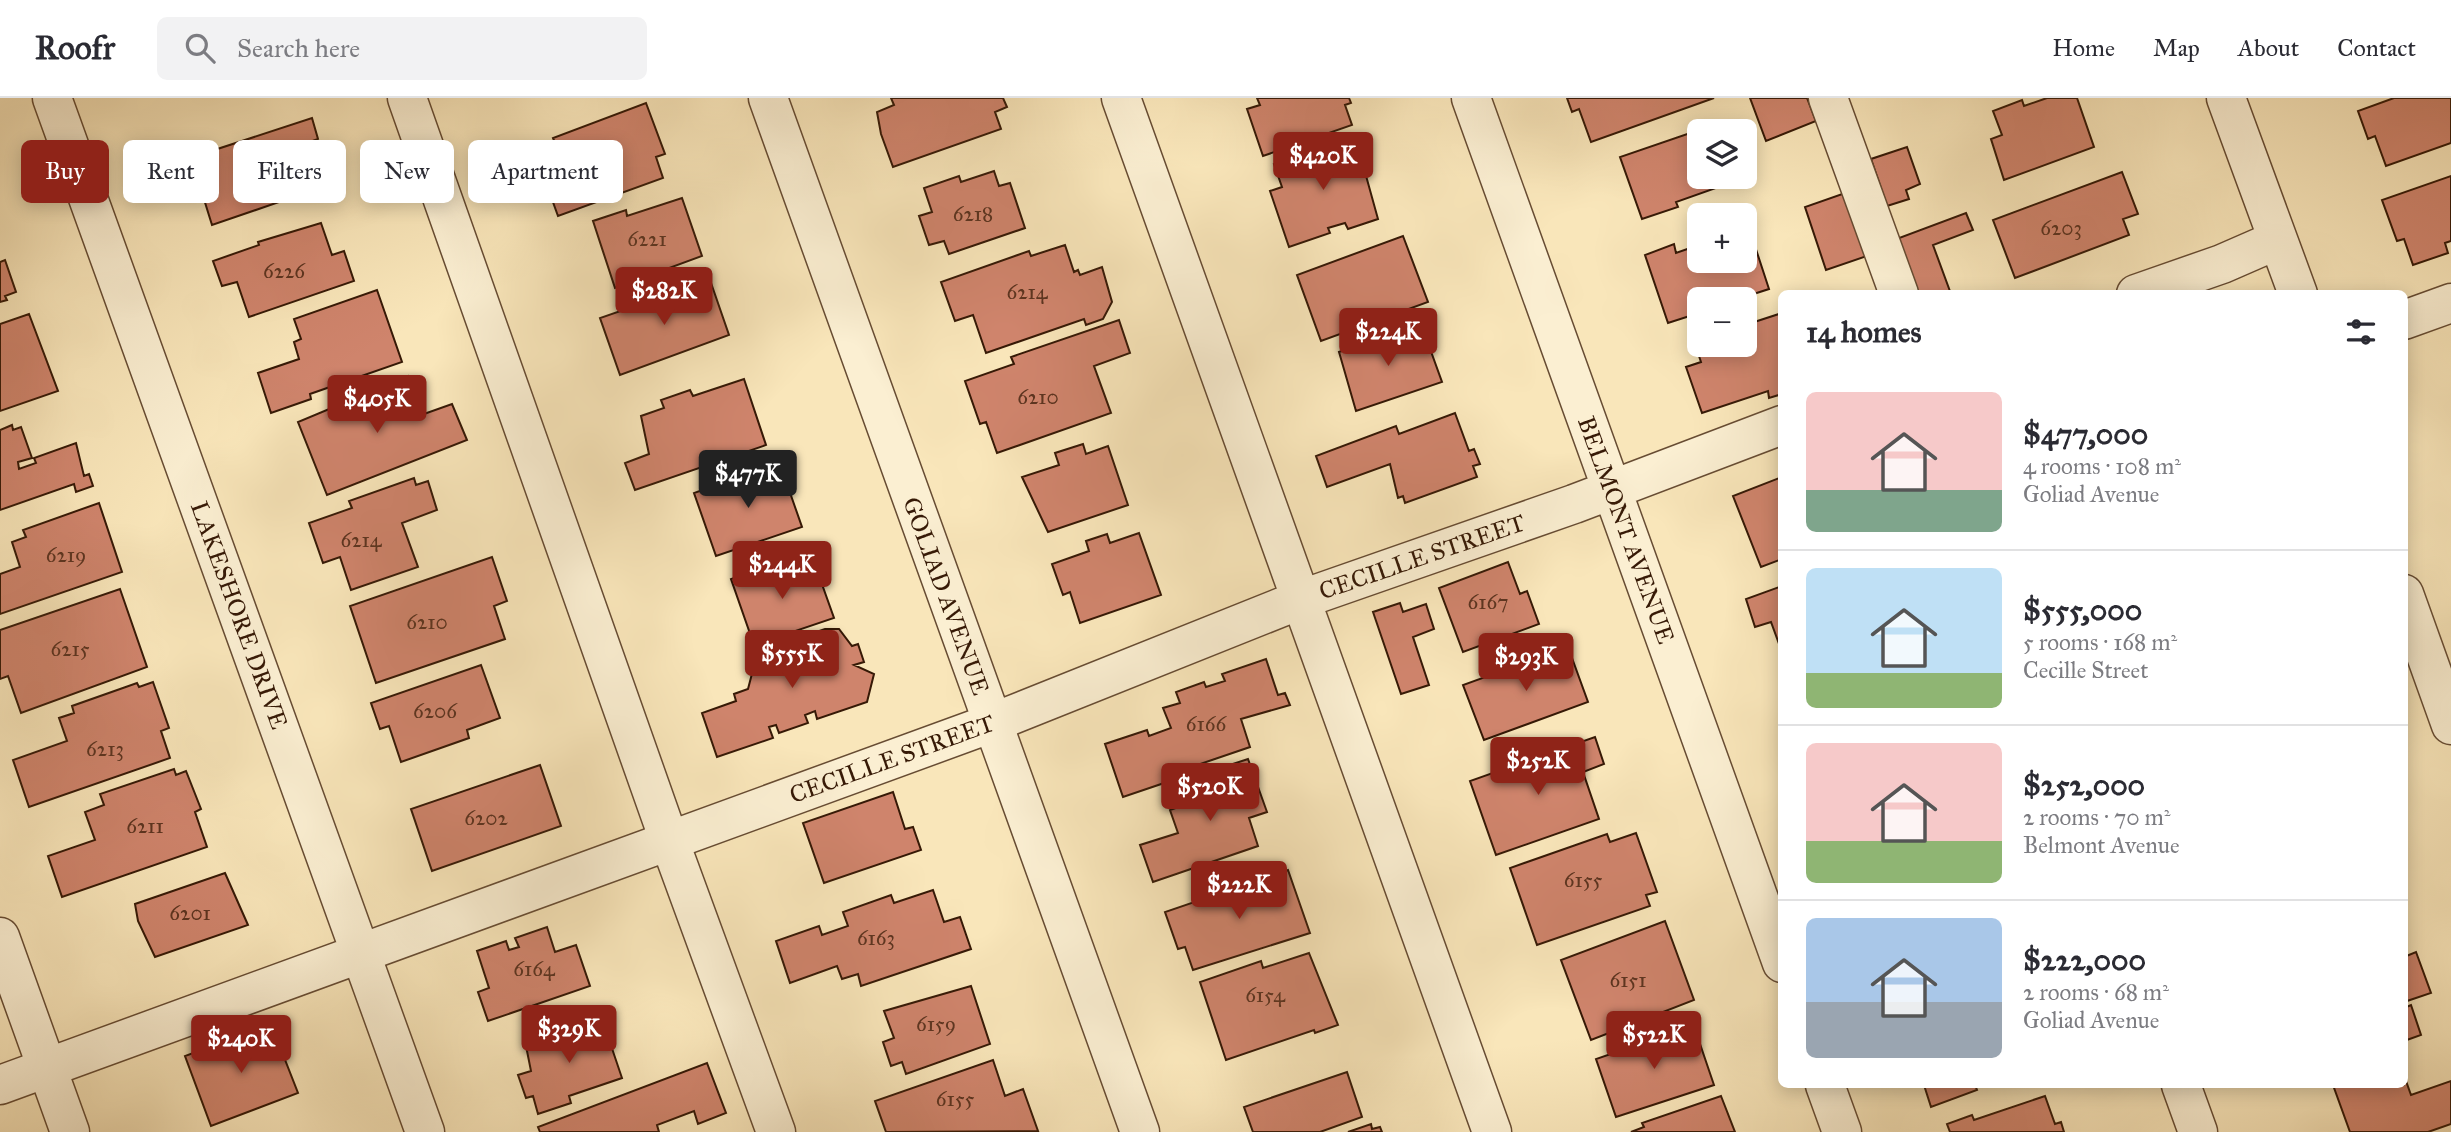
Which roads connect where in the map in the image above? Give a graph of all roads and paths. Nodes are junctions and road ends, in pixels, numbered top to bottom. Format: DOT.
graph roads {
  1 [pos="52,98"];
  2 [pos="407,98"];
  3 [pos="768,98"];
  4 [pos="1121,98"];
  5 [pos="1471,98"];
  6 [pos="1828,98"];
  7 [pos="2226,98"];
  8 [pos="2277,240"];
  9 [pos="1898,290"];
  10 [pos="2147,290"];
  11 [pos="2296,290"];
  12 [pos="2451,303"];
  13 [pos="2408,319"];
  14 [pos="1778,427"];
  15 [pos="1612,490"];
  16 [pos="1301,599"];
  17 [pos="2408,605"];
  18 [pos="992,723"];
  19 [pos="2451,725"];
  20 [pos="669,841"];
  21 [pos="0,937"];
  22 [pos="1778,952"];
  23 [pos="361,953"];
  24 [pos="47,1068"];
  25 [pos="0,1085"];
  26 [pos="1826,1088"];
  27 [pos="2183,1088"];
  28 [pos="70,1132"];
  29 [pos="425,1132"];
  30 [pos="776,1132"];
  31 [pos="1140,1132"];
  32 [pos="1492,1132"];
  33 [pos="1842,1132"];
  34 [pos="2198,1132"];
  1 -- 23 [label="street, LAKESHORE DRIVE"];
  2 -- 20 [label="street"];
  3 -- 18 [label="street, GOLIAD AVENUE"];
  4 -- 16 [label="street"];
  5 -- 15 [label="street, BELMONT AVENUE"];
  6 -- 9 [label="street"];
  7 -- 8 [label="street"];
  8 -- 10 [label="street"];
  8 -- 11 [label="street"];
  12 -- 13 [label="street"];
  14 -- 15 [label="street, CECILLE STREET"];
  15 -- 16 [label="street, CECILLE STREET"];
  15 -- 22 [label="street, BELMONT AVENUE"];
  16 -- 18 [label="street, CECILLE STREET"];
  16 -- 32 [label="street"];
  17 -- 19 [label="street"];
  18 -- 20 [label="street, CECILLE STREET"];
  18 -- 31 [label="street, GOLIAD AVENUE"];
  20 -- 23 [label="street, CECILLE STREET"];
  20 -- 30 [label="street"];
  21 -- 24 [label="street"];
  23 -- 24 [label="street, CECILLE STREET"];
  23 -- 29 [label="street, LAKESHORE DRIVE"];
  24 -- 25 [label="street, CECILLE STREET"];
  24 -- 28 [label="street"];
  26 -- 33 [label="street"];
  27 -- 34 [label="street"];
}
